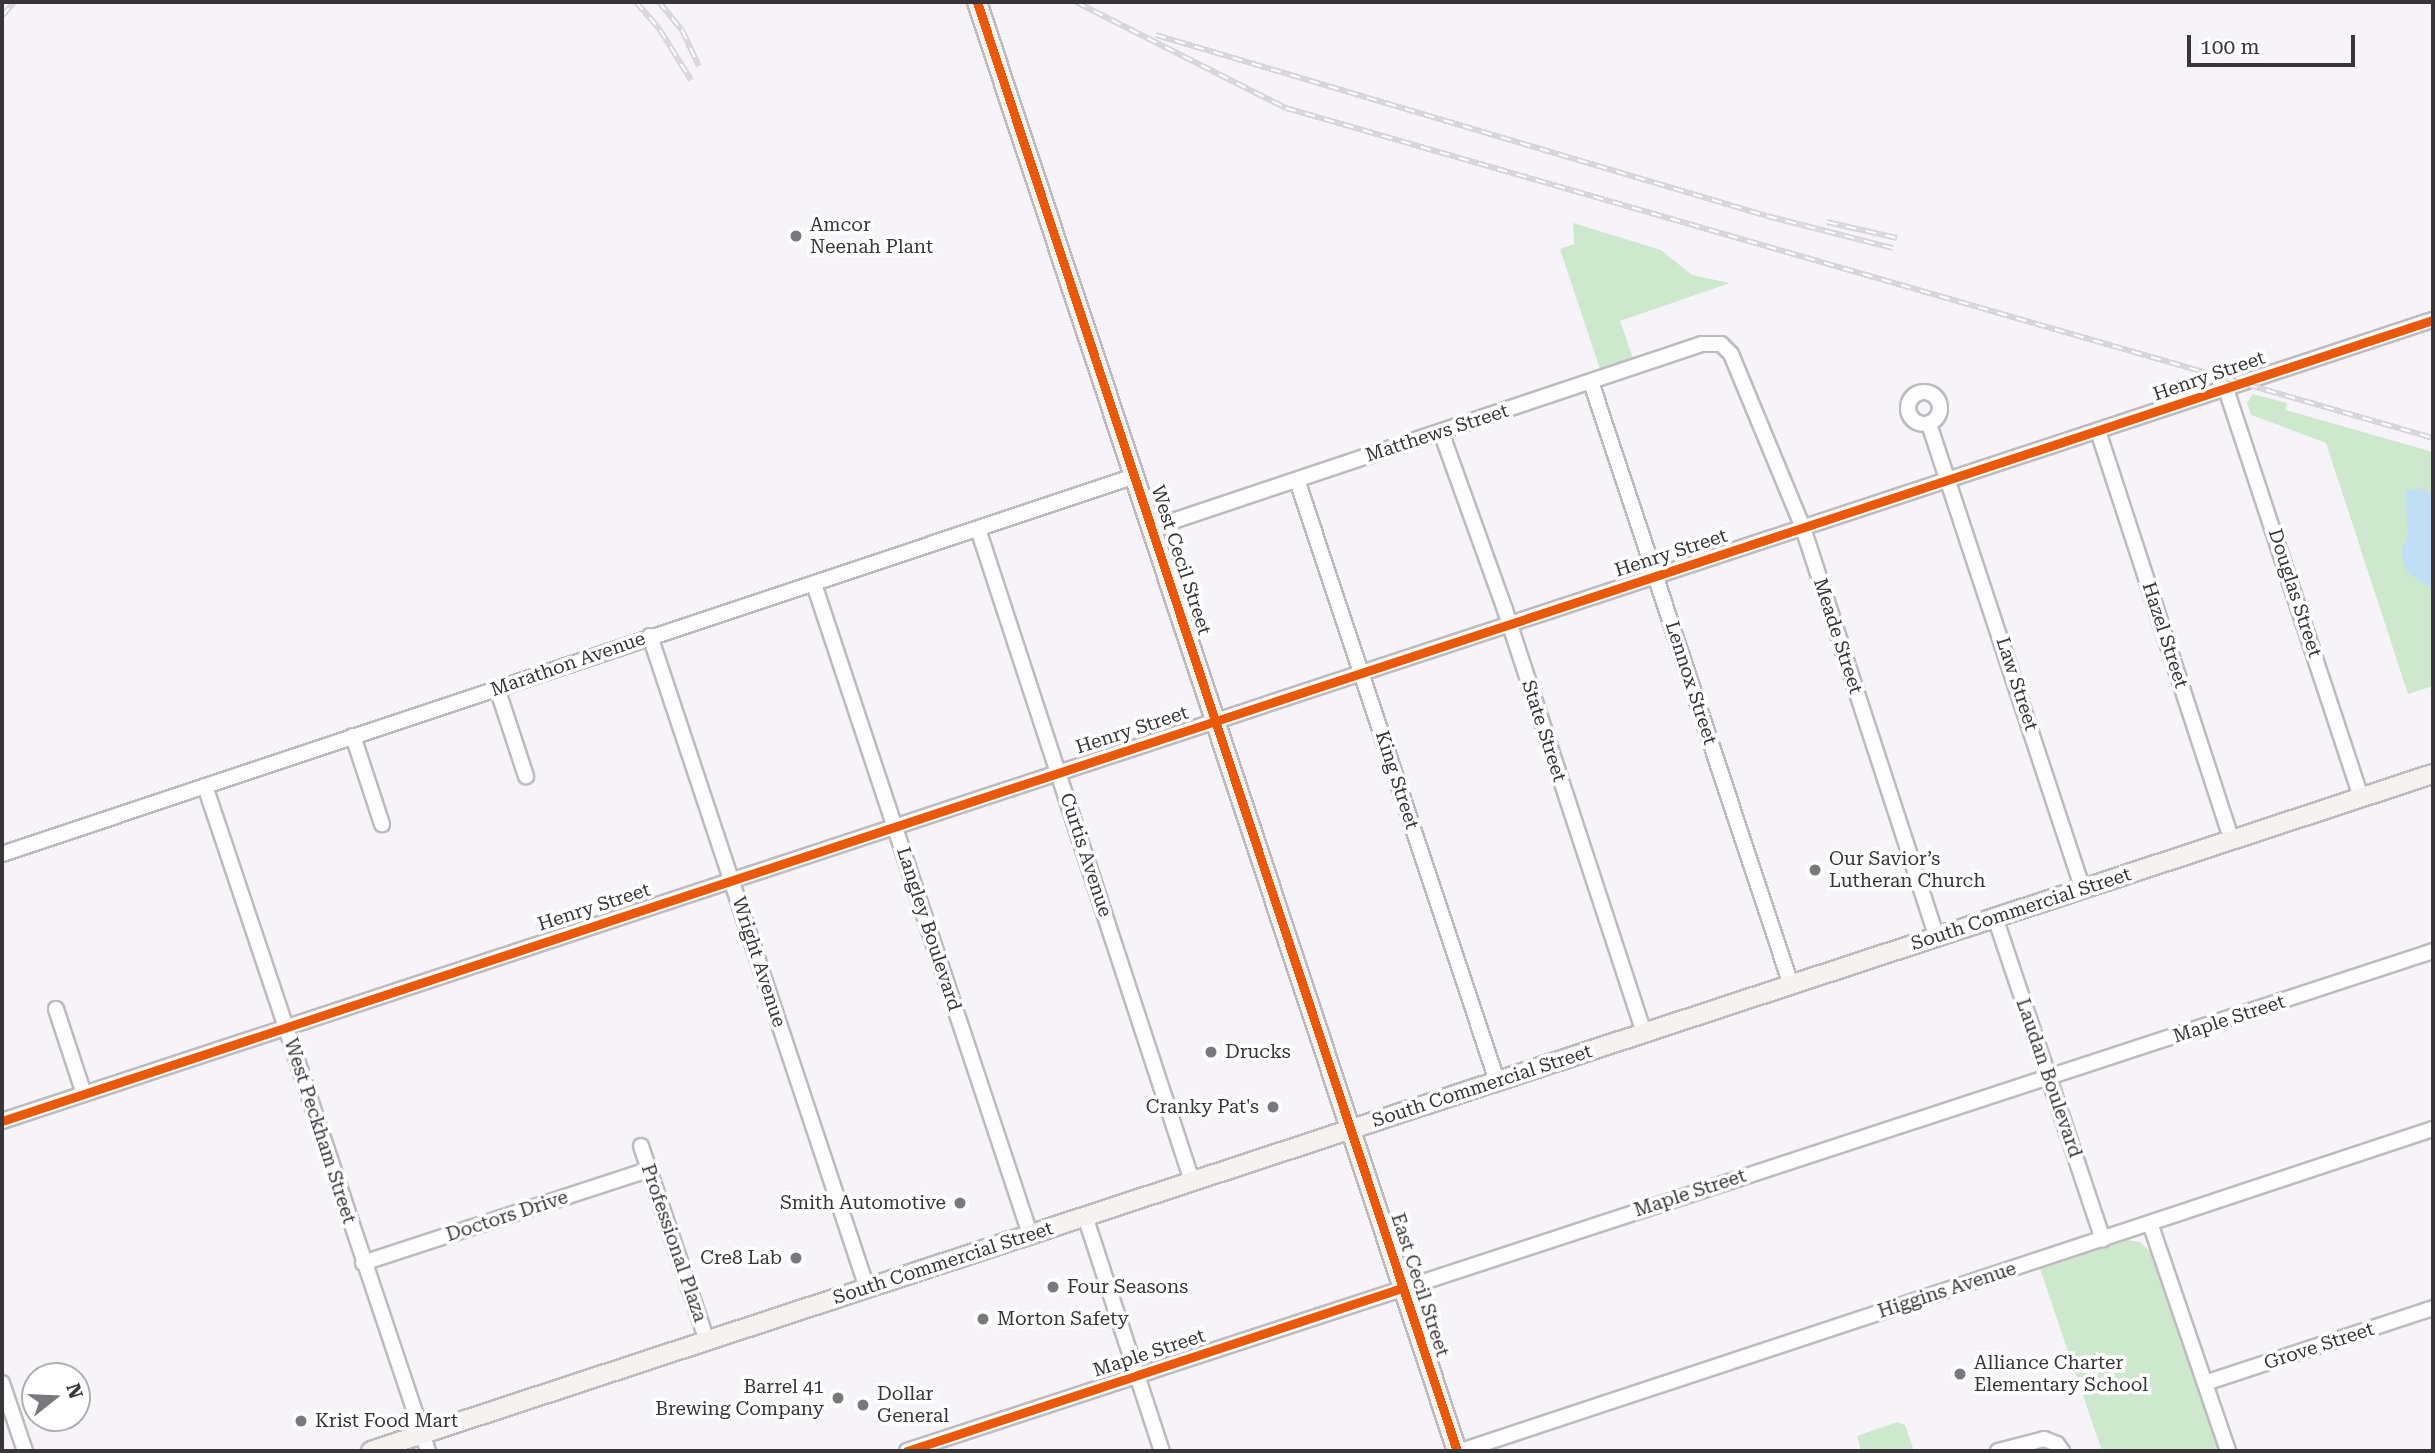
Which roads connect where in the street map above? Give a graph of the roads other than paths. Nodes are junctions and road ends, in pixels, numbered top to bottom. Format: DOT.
graph roads {
  1 [pos="977,2"];
  2 [pos="2433,320"];
  3 [pos="1721,344"];
  4 [pos="1591,382"];
  5 [pos="2226,389"];
  6 [pos="1929,424"];
  7 [pos="2098,431"];
  8 [pos="1441,432"];
  9 [pos="1135,476"];
  10 [pos="1297,480"];
  11 [pos="1949,480"];
  12 [pos="1152,528"];
  13 [pos="1803,528"];
  14 [pos="978,529"];
  15 [pos="1655,577"];
  16 [pos="814,584"];
  17 [pos="1509,625"];
  18 [pos="650,636"];
  19 [pos="1362,674"];
  20 [pos="496,688"];
  21 [pos="1216,720"];
  22 [pos="353,736"];
  23 [pos="1059,772"];
  24 [pos="2433,774"];
  25 [pos="526,776"];
  26 [pos="205,786"];
  27 [pos="2361,797"];
  28 [pos="382,824"];
  29 [pos="895,826"];
  30 [pos="2232,839"];
  31 [pos="2,854"];
  32 [pos="732,880"];
  33 [pos="2083,889"];
  34 [pos="1995,917"];
  35 [pos="1937,937"];
  36 [pos="2433,951"];
  37 [pos="1791,985"];
  38 [pos="56,1009"];
  39 [pos="286,1028"];
  40 [pos="1644,1033"];
  41 [pos="2049,1076"];
  42 [pos="1497,1081"];
  43 [pos="83,1094"];
  44 [pos="2,1121"];
  45 [pos="2433,1129"];
  46 [pos="1350,1130"];
  47 [pos="641,1146"];
  48 [pos="650,1169"];
  49 [pos="1192,1181"];
  50 [pos="1084,1216"];
  51 [pos="2150,1223"];
  52 [pos="1030,1234"];
  53 [pos="2104,1239"];
  54 [pos="363,1263"];
  55 [pos="867,1288"];
  56 [pos="1402,1288"];
  57 [pos="2433,1308"];
  58 [pos="707,1341"];
  59 [pos="1137,1375"];
  60 [pos="2,1383"];
  61 [pos="2205,1384"];
  62 [pos="425,1443"];
  63 [pos="2060,1447"];
  64 [pos="24,1451"];
  65 [pos="371,1451"];
  66 [pos="907,1451"];
  67 [pos="1162,1451"];
  68 [pos="1459,1451"];
  69 [pos="1998,1451"];
  70 [pos="2228,1451"];
  1 -- 9 [label="main road, West Cecil Street"];
  2 -- 5 [label="street, Henry Street"];
  3 -- 4 [label="street, Matthews Street"];
  3 -- 13 [label="street, Meade Street"];
  4 -- 8 [label="street, Matthews Street"];
  4 -- 15 [label="street, Lennox Street"];
  5 -- 7 [label="street, Henry Street"];
  5 -- 27 [label="street, Douglas Street"];
  6 -- 11 [label="street, Law Street"];
  7 -- 11 [label="street, Henry Street"];
  7 -- 30 [label="street, Hazel Street"];
  8 -- 10 [label="street, Matthews Street"];
  8 -- 17 [label="street, State Street"];
  9 -- 12 [label="main road, West Cecil Street"];
  9 -- 14 [label="street, Marathon Avenue"];
  10 -- 12 [label="street, Matthews Street"];
  10 -- 19 [label="street, King Street"];
  11 -- 13 [label="street, Henry Street"];
  11 -- 33 [label="street, Law Street"];
  12 -- 21 [label="main road, West Cecil Street"];
  13 -- 15 [label="street, Henry Street"];
  13 -- 35 [label="street, Meade Street"];
  14 -- 16 [label="street, Marathon Avenue"];
  14 -- 23 [label="street, Curtis Avenue"];
  15 -- 17 [label="street, Henry Street"];
  15 -- 37 [label="street, Lennox Street"];
  16 -- 18 [label="street, Marathon Avenue"];
  16 -- 29 [label="street, Langley Boulevard"];
  17 -- 19 [label="street, Henry Street"];
  17 -- 40 [label="street, State Street"];
  18 -- 20 [label="street, Marathon Avenue"];
  18 -- 32 [label="street, Wright Avenue"];
  19 -- 21 [label="street, Henry Street"];
  19 -- 42 [label="street, King Street"];
  20 -- 22 [label="street, Marathon Avenue"];
  20 -- 25 [label="street"];
  21 -- 23 [label="street, Henry Street"];
  21 -- 46 [label="main road, West Cecil Street"];
  22 -- 26 [label="street, Marathon Avenue"];
  22 -- 28 [label="street"];
  23 -- 29 [label="street, Henry Street"];
  23 -- 49 [label="street, Curtis Avenue"];
  24 -- 27 [label="main road, South Commercial Street"];
  26 -- 31 [label="street, Marathon Avenue"];
  26 -- 39 [label="street, West Peckham Street"];
  27 -- 30 [label="main road, South Commercial Street"];
  29 -- 32 [label="street, Henry Street"];
  29 -- 52 [label="street, Langley Boulevard"];
  30 -- 33 [label="main road, South Commercial Street"];
  32 -- 39 [label="street, Henry Street"];
  32 -- 55 [label="street, Wright Avenue"];
  33 -- 34 [label="main road, South Commercial Street"];
  34 -- 35 [label="main road, South Commercial Street"];
  34 -- 41 [label="street, Laudan Boulevard"];
  35 -- 37 [label="main road, South Commercial Street"];
  36 -- 41 [label="street, Maple Street"];
  37 -- 40 [label="main road, South Commercial Street"];
  38 -- 43 [label="street"];
  39 -- 43 [label="street, Henry Street"];
  39 -- 54 [label="street, West Peckham Street"];
  40 -- 42 [label="main road, South Commercial Street"];
  41 -- 53 [label="street, Laudan Boulevard"];
  41 -- 56 [label="street, Maple Street"];
  42 -- 46 [label="main road, South Commercial Street"];
  43 -- 44 [label="street, Henry Street"];
  45 -- 51 [label="street, Higgins Avenue"];
  46 -- 49 [label="main road, South Commercial Street"];
  46 -- 56 [label="main road, East Cecil Street"];
  47 -- 48 [label="street, Professional Plaza"];
  48 -- 54 [label="street, Doctors Drive"];
  48 -- 58 [label="street, Professional Plaza"];
  49 -- 50 [label="main road, South Commercial Street"];
  50 -- 52 [label="main road, South Commercial Street"];
  50 -- 59 [label="street"];
  51 -- 53 [label="street, Higgins Avenue"];
  51 -- 61 [label="street"];
  52 -- 55 [label="main road, South Commercial Street"];
  53 -- 68 [label="street, Higgins Avenue"];
  54 -- 62 [label="street, West Peckham Street"];
  55 -- 58 [label="main road, South Commercial Street"];
  56 -- 59 [label="street, Maple Street"];
  56 -- 68 [label="main road, East Cecil Street"];
  57 -- 61 [label="street, Grove Street"];
  58 -- 62 [label="main road, South Commercial Street"];
  59 -- 66 [label="street, Maple Street"];
  59 -- 67 [label="street"];
  60 -- 64 [label="street"];
  61 -- 70 [label="street"];
  62 -- 65 [label="main road, South Commercial Street"];
  63 -- 69 [label="street"];
}
